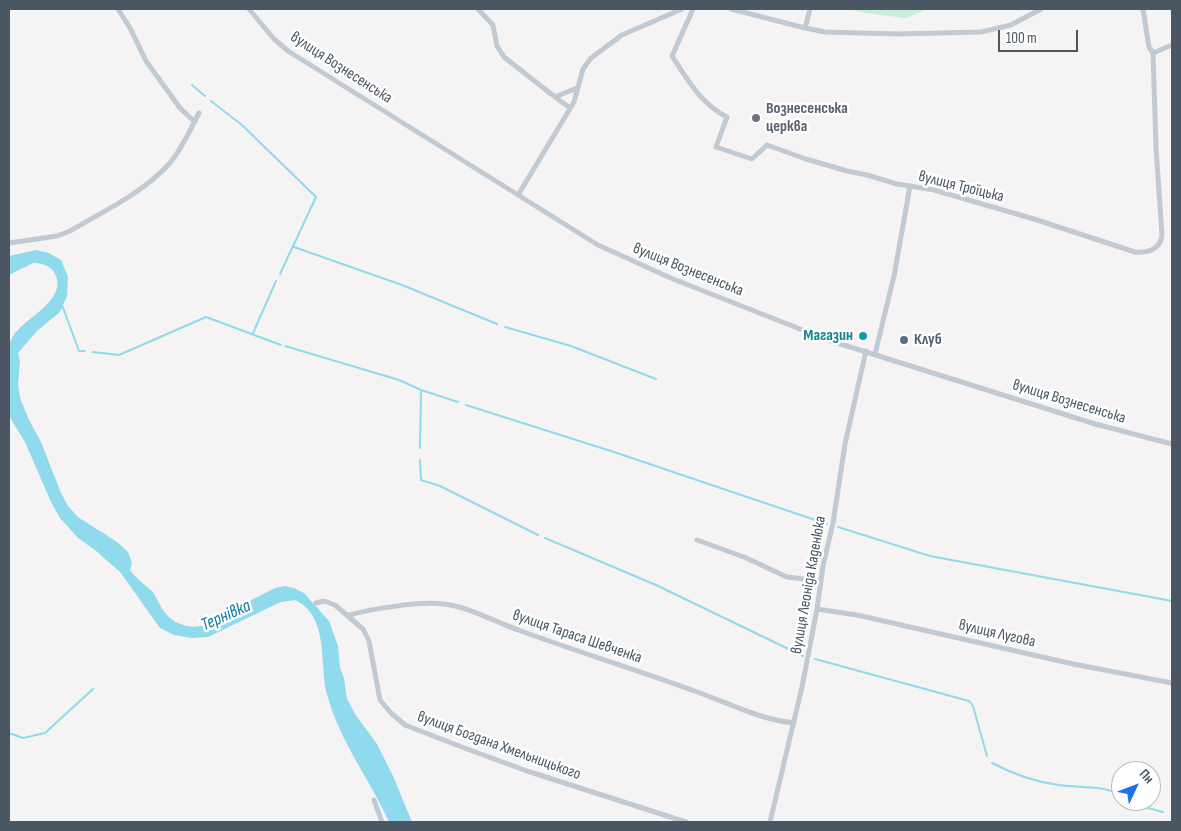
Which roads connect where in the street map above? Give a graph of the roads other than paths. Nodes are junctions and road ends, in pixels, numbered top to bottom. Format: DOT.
graph roads {
  1 [pos="118,9"];
  2 [pos="249,9"];
  3 [pos="478,9"];
  4 [pos="682,9"];
  5 [pos="693,9"];
  6 [pos="732,9"];
  7 [pos="810,9"];
  8 [pos="1041,9"];
  9 [pos="1143,9"];
  10 [pos="805,28"];
  11 [pos="1172,45"];
  12 [pos="1153,53"];
  13 [pos="577,88"];
  14 [pos="555,97"];
  15 [pos="570,108"];
  16 [pos="199,113"];
  17 [pos="194,122"];
  18 [pos="910,186"];
  19 [pos="518,195"];
  20 [pos="9,243"];
  21 [pos="866,351"];
  22 [pos="875,354"];
  23 [pos="1172,444"];
  24 [pos="697,540"];
  25 [pos="821,581"];
  26 [pos="316,603"];
  27 [pos="817,609"];
  28 [pos="349,615"];
  29 [pos="1172,683"];
  30 [pos="794,723"];
  31 [pos="374,800"];
  32 [pos="382,822"];
  33 [pos="686,822"];
  34 [pos="770,822"];
  1 -- 17 [label="street"];
  2 -- 19 [label="street, вулиця Вознесенська"];
  3 -- 14 [label="street"];
  4 -- 13 [label="street"];
  5 -- 18 [label="street, вулиця Троїцька"];
  6 -- 10 [label="street"];
  7 -- 10 [label="street"];
  8 -- 10 [label="street"];
  9 -- 12 [label="street, вулиця Троїцька"];
  11 -- 12 [label="street"];
  12 -- 18 [label="street, вулиця Троїцька"];
  13 -- 14 [label="street"];
  13 -- 15 [label="street"];
  14 -- 15 [label="street"];
  15 -- 19 [label="street"];
  16 -- 17 [label="street"];
  17 -- 20 [label="street"];
  18 -- 22 [label="street"];
  19 -- 21 [label="street, вулиця Вознесенська"];
  21 -- 22 [label="street, вулиця Вознесенська"];
  21 -- 25 [label="street, вулиця Леоніда Каденюка"];
  22 -- 23 [label="street, вулиця Вознесенська"];
  24 -- 25 [label="street"];
  25 -- 27 [label="street, вулиця Леоніда Каденюка"];
  26 -- 28 [label="street, вулиця Богдана Хмельницького"];
  27 -- 29 [label="street, вулиця Лугова"];
  27 -- 30 [label="street, вулиця Леоніда Каденюка"];
  28 -- 30 [label="street, вулиця Тараса Шевченка"];
  28 -- 33 [label="street, вулиця Богдана Хмельницького"];
  30 -- 34 [label="street, вулиця Леоніда Каденюка"];
  31 -- 32 [label="street"];
}
